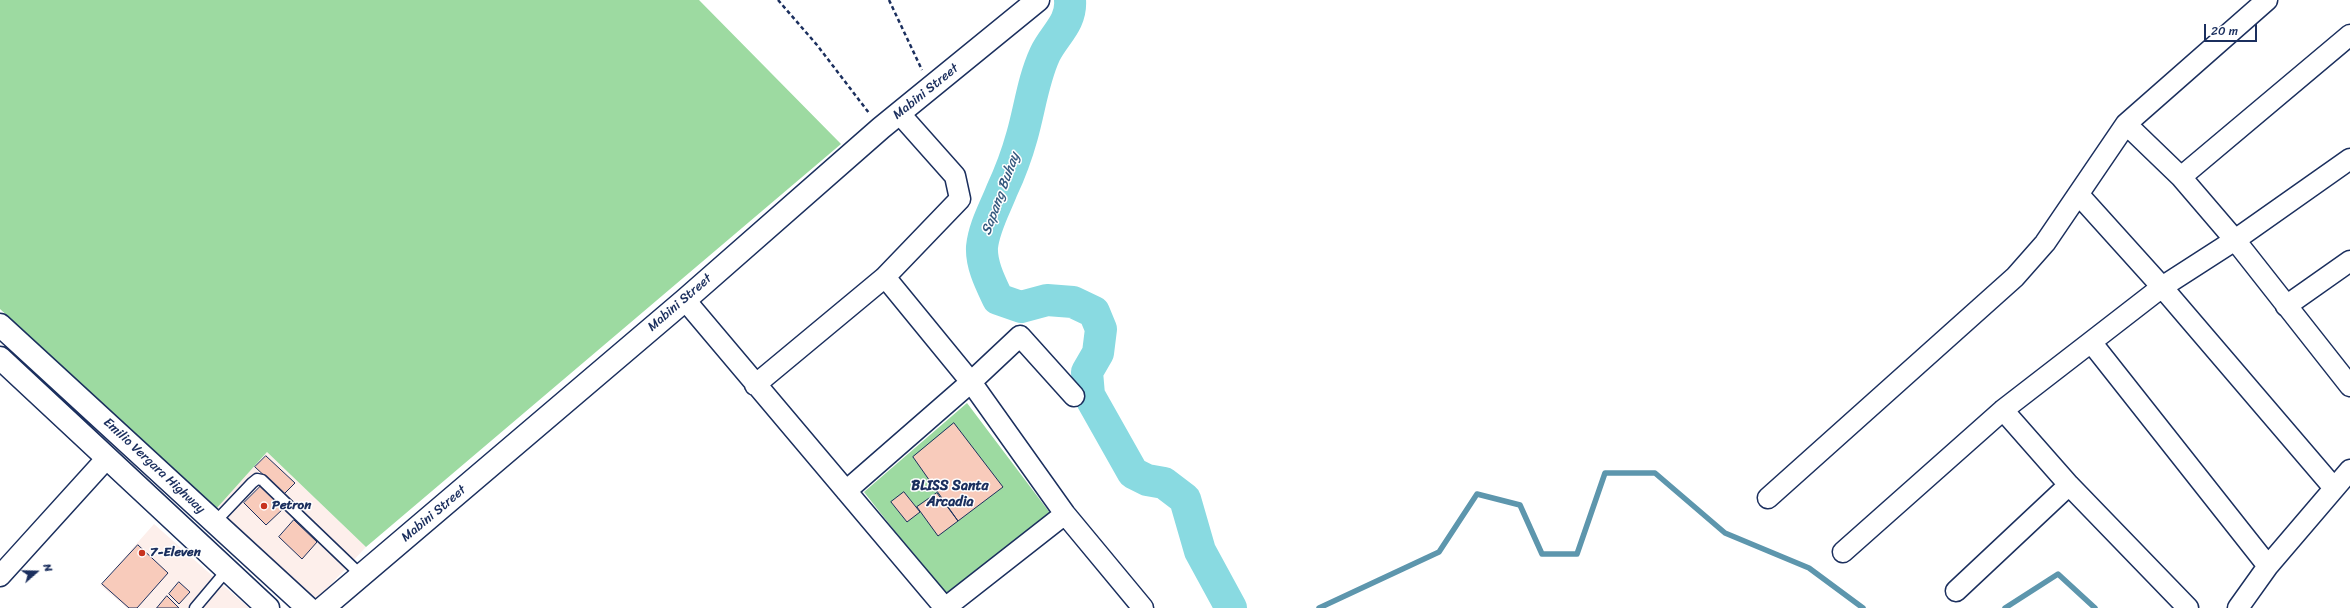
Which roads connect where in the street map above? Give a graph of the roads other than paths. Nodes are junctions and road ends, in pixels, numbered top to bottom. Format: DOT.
graph roads {
  1 [pos="1038,0"];
  2 [pos="2267,0"];
  3 [pos="2350,35"];
  4 [pos="899,113"];
  5 [pos="2126,124"];
  6 [pos="2350,159"];
  7 [pos="2181,177"];
  8 [pos="2079,195"];
  9 [pos="2235,240"];
  10 [pos="2350,261"];
  11 [pos="885,277"];
  12 [pos="2162,287"];
  13 [pos="685,300"];
  14 [pos="2286,306"];
  15 [pos="0,325"];
  16 [pos="2091,342"];
  17 [pos="0,358"];
  18 [pos="2343,365"];
  19 [pos="972,382"];
  20 [pos="754,385"];
  21 [pos="2350,386"];
  22 [pos="1074,396"];
  23 [pos="2003,410"];
  24 [pos="107,458"];
  25 [pos="2350,470"];
  26 [pos="2069,485"];
  27 [pos="2334,488"];
  28 [pos="846,492"];
  29 [pos="1768,498"];
  30 [pos="1065,514"];
  31 [pos="215,522"];
  32 [pos="1843,552"];
  33 [pos="2268,566"];
  34 [pos="227,570"];
  35 [pos="0,576"];
  36 [pos="361,576"];
  37 [pos="1956,591"];
  38 [pos="195,608"];
  39 [pos="268,608"];
  40 [pos="308,608"];
  41 [pos="323,608"];
  42 [pos="945,608"];
  43 [pos="1143,608"];
  44 [pos="2188,608"];
  45 [pos="2238,608"];
  1 -- 4 [label="main road, Mabini Street"];
  2 -- 5 [label="street"];
  3 -- 7 [label="street"];
  4 -- 11 [label="street"];
  4 -- 13 [label="main road, Mabini Street"];
  5 -- 7 [label="street"];
  5 -- 8 [label="street"];
  6 -- 9 [label="street"];
  7 -- 9 [label="street"];
  8 -- 12 [label="street"];
  8 -- 29 [label="street"];
  9 -- 12 [label="street"];
  9 -- 14 [label="street"];
  10 -- 14 [label="street"];
  11 -- 19 [label="street"];
  11 -- 20 [label="street"];
  12 -- 16 [label="street"];
  12 -- 27 [label="street"];
  13 -- 20 [label="street"];
  13 -- 36 [label="main road, Mabini Street"];
  14 -- 18 [label="street"];
  15 -- 31 [label="main road, Emilio Vergara Highway"];
  16 -- 23 [label="street"];
  16 -- 33 [label="street"];
  17 -- 24 [label="main road, Emilio Vergara Highway"];
  18 -- 21 [label="street"];
  19 -- 22 [label="street"];
  19 -- 28 [label="street"];
  19 -- 30 [label="street"];
  20 -- 28 [label="street"];
  23 -- 26 [label="street"];
  23 -- 32 [label="street"];
  24 -- 34 [label="main road, Emilio Vergara Highway"];
  24 -- 35 [label="street"];
  25 -- 27 [label="street"];
  26 -- 37 [label="street"];
  26 -- 44 [label="street"];
  27 -- 33 [label="street"];
  28 -- 42 [label="street"];
  30 -- 42 [label="street"];
  30 -- 43 [label="street"];
  31 -- 36 [label="lane"];
  31 -- 40 [label="main road, Emilio Vergara Highway"];
  33 -- 45 [label="street"];
  34 -- 38 [label="lane"];
  34 -- 39 [label="main road, Emilio Vergara Highway"];
  36 -- 41 [label="main road, Mabini Street"];
}
